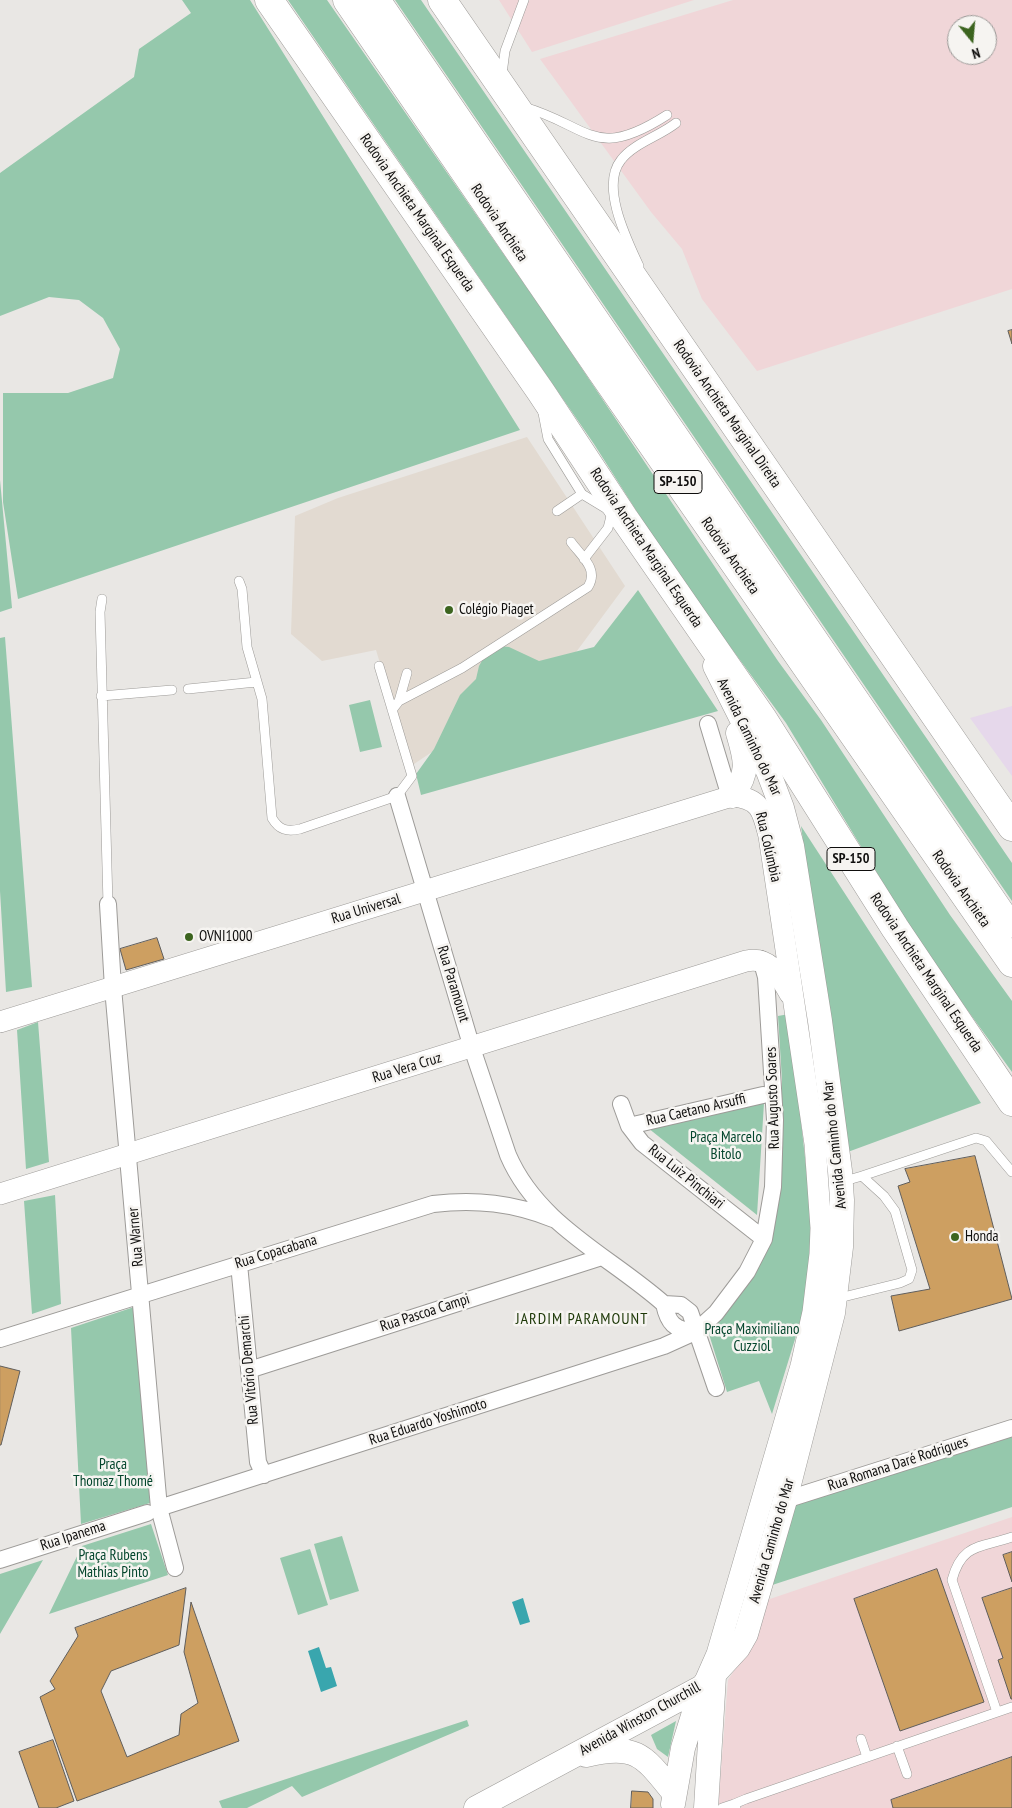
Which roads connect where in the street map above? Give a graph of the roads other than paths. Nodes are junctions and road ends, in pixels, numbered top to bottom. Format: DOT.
graph roads {
  1 [pos="269,0"];
  2 [pos="347,0"];
  3 [pos="376,0"];
  4 [pos="442,0"];
  5 [pos="524,0"];
  6 [pos="506,94"];
  7 [pos="667,114"];
  8 [pos="676,123"];
  9 [pos="670,332"];
  10 [pos="541,392"];
  11 [pos="582,494"];
  12 [pos="557,511"];
  13 [pos="618,515"];
  14 [pos="571,542"];
  15 [pos="584,559"];
  16 [pos="239,581"];
  17 [pos="102,599"];
  18 [pos="691,615"];
  19 [pos="379,666"];
  20 [pos="718,671"];
  21 [pos="406,673"];
  22 [pos="256,682"];
  23 [pos="188,689"];
  24 [pos="172,690"];
  25 [pos="101,696"];
  26 [pos="399,701"];
  27 [pos="392,710"];
  28 [pos="708,724"];
  29 [pos="397,796"];
  30 [pos="731,797"];
  31 [pos="1012,827"];
  32 [pos="425,891"];
  33 [pos="108,904"];
  34 [pos="782,917"];
  35 [pos="1012,930"];
  36 [pos="761,960"];
  37 [pos="1012,963"];
  38 [pos="113,988"];
  39 [pos="795,1002"];
  40 [pos="0,1022"];
  41 [pos="472,1048"];
  42 [pos="763,1095"];
  43 [pos="1012,1102"];
  44 [pos="621,1104"];
  45 [pos="629,1126"];
  46 [pos="128,1154"];
  47 [pos="515,1170"];
  48 [pos="1012,1172"];
  49 [pos="852,1179"];
  50 [pos="0,1194"];
  51 [pos="517,1207"];
  52 [pos="555,1220"];
  53 [pos="764,1239"];
  54 [pos="602,1257"];
  55 [pos="239,1264"];
  56 [pos="141,1295"];
  57 [pos="835,1299"];
  58 [pos="695,1332"];
  59 [pos="0,1339"];
  60 [pos="248,1370"];
  61 [pos="716,1388"];
  62 [pos="1012,1428"];
  63 [pos="264,1475"];
  64 [pos="785,1500"];
  65 [pos="153,1510"];
  66 [pos="1012,1537"];
  67 [pos="0,1560"];
  68 [pos="174,1568"];
  69 [pos="710,1676"];
  70 [pos="1012,1707"];
  71 [pos="997,1712"];
  72 [pos="649,1715"];
  73 [pos="861,1739"];
  74 [pos="897,1746"];
  75 [pos="867,1757"];
  76 [pos="646,1759"];
  77 [pos="565,1760"];
  78 [pos="906,1774"];
  79 [pos="674,1801"];
  80 [pos="735,1806"];
  81 [pos="476,1808"];
  82 [pos="706,1808"];
  83 [pos="722,1808"];
  1 -- 10 [label="highway, Rodovia Anchieta Marginal Esquerda / SP-150"];
  2 -- 37 [label="highway, Rodovia Anchieta / SP-150"];
  3 -- 35 [label="highway, Rodovia Anchieta / SP-150"];
  4 -- 6 [label="highway, Rodovia Anchieta Marginal Direita"];
  5 -- 6 [label="lane"];
  6 -- 7 [label="lane"];
  6 -- 9 [label="highway, Rodovia Anchieta Marginal Direita"];
  8 -- 9 [label="lane"];
  9 -- 31 [label="highway, Rodovia Anchieta Marginal Direita"];
  10 -- 11 [label="lane"];
  10 -- 13 [label="highway, Rodovia Anchieta Marginal Esquerda / SP-150"];
  11 -- 12 [label="lane"];
  11 -- 13 [label="lane"];
  13 -- 15 [label="lane"];
  13 -- 18 [label="highway, Rodovia Anchieta Marginal Esquerda / SP-150"];
  14 -- 15 [label="lane"];
  15 -- 26 [label="lane"];
  16 -- 22 [label="lane"];
  17 -- 25 [label="lane"];
  18 -- 20 [label="main road, Avenida Caminho do Mar"];
  18 -- 43 [label="highway, Rodovia Anchieta Marginal Esquerda / SP-150"];
  19 -- 27 [label="lane"];
  20 -- 30 [label="main road"];
  20 -- 49 [label="main road, Avenida Caminho do Mar"];
  21 -- 26 [label="lane"];
  22 -- 23 [label="lane"];
  22 -- 29 [label="lane"];
  24 -- 25 [label="lane"];
  25 -- 33 [label="lane"];
  26 -- 27 [label="lane"];
  27 -- 29 [label="lane"];
  28 -- 30 [label="street"];
  29 -- 32 [label="street, Rua Paramount"];
  30 -- 32 [label="street, Rua Universal"];
  30 -- 34 [label="street, Rua Colúmbia"];
  32 -- 38 [label="street, Rua Universal"];
  32 -- 41 [label="street, Rua Paramount"];
  33 -- 38 [label="street, Rua Warner"];
  34 -- 36 [label="street, Rua Colúmbia"];
  34 -- 39 [label="street, Rua Colúmbia"];
  36 -- 39 [label="street"];
  36 -- 41 [label="street, Rua Vera Cruz"];
  36 -- 53 [label="street, Rua Augusto Soares"];
  38 -- 40 [label="street, Rua Universal"];
  38 -- 46 [label="street, Rua Warner"];
  39 -- 69 [label="street, Avenida Caminho do Mar"];
  41 -- 46 [label="street, Rua Vera Cruz"];
  41 -- 47 [label="street, Rua Paramount"];
  42 -- 45 [label="street, Rua Caetano Arsuffi"];
  44 -- 45 [label="street, Rua Luiz Pinchiari"];
  45 -- 53 [label="street, Rua Luiz Pinchiari"];
  46 -- 50 [label="street, Rua Vera Cruz"];
  46 -- 56 [label="street, Rua Warner"];
  47 -- 51 [label="street, Rua Paramount"];
  47 -- 52 [label="street, Rua Paramount"];
  48 -- 49 [label="lane"];
  49 -- 57 [label="main road, Avenida Caminho do Mar"];
  49 -- 57 [label="lane"];
  51 -- 52 [label="street, Rua Copacabana"];
  51 -- 55 [label="street, Rua Copacabana"];
  52 -- 54 [label="street, Rua Paramount"];
  53 -- 58 [label="street, Rua Augusto Soares"];
  54 -- 58 [label="street, Rua Paramount"];
  54 -- 60 [label="street, Rua Pascoa Campi"];
  55 -- 56 [label="street, Rua Copacabana"];
  55 -- 60 [label="street, Rua Vitório Demarchi"];
  56 -- 59 [label="street, Rua Copacabana"];
  56 -- 65 [label="street, Rua Warner"];
  57 -- 64 [label="main road, Avenida Caminho do Mar"];
  58 -- 61 [label="street"];
  58 -- 63 [label="street, Rua Eduardo Yoshimoto"];
  60 -- 63 [label="street, Rua Vitório Demarchi"];
  62 -- 64 [label="street, Rua Romana Daré Rodrigues"];
  63 -- 65 [label="street, Rua Eduardo Yoshimoto"];
  64 -- 69 [label="main road, Avenida Caminho do Mar"];
  65 -- 67 [label="street, Rua Ipanema"];
  65 -- 68 [label="street, Rua Warner"];
  66 -- 71 [label="lane"];
  69 -- 72 [label="main road, Avenida Winston Churchill"];
  69 -- 79 [label="main road, Avenida Caminho do Mar"];
  69 -- 82 [label="main road, Avenida Caminho do Mar"];
  70 -- 71 [label="lane"];
  71 -- 74 [label="lane"];
  72 -- 76 [label="main road"];
  72 -- 77 [label="main road, Avenida Winston Churchill"];
  73 -- 75 [label="lane"];
  74 -- 75 [label="lane"];
  74 -- 78 [label="lane"];
  75 -- 80 [label="lane"];
  76 -- 77 [label="main road, Avenida Winston Churchill"];
  76 -- 79 [label="main road"];
  77 -- 81 [label="main road, Avenida Winston Churchill"];
  80 -- 83 [label="lane"];
}
